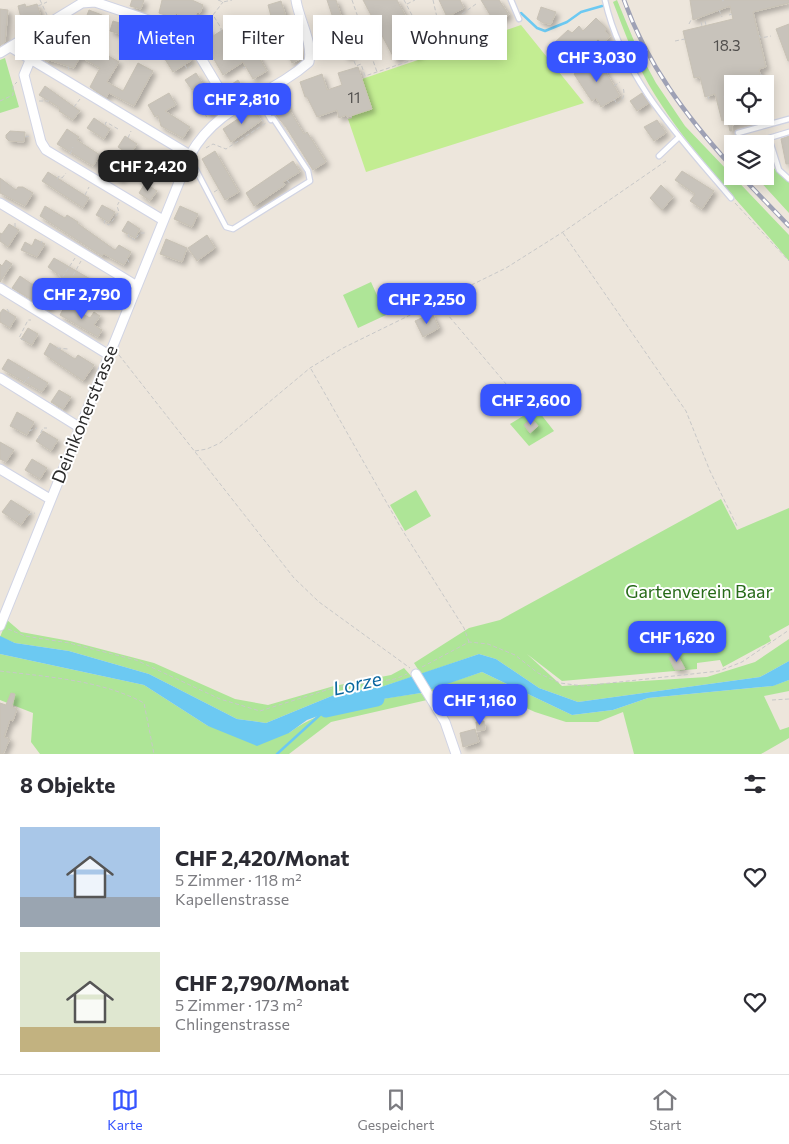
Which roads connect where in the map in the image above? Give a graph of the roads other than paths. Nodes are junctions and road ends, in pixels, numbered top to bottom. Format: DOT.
graph roads {
  1 [pos="296,0"];
  2 [pos="511,0"];
  3 [pos="605,0"];
  4 [pos="519,19"];
  5 [pos="12,48"];
  6 [pos="15,50"];
  7 [pos="0,54"];
  8 [pos="30,60"];
  9 [pos="34,60"];
  10 [pos="253,97"];
  11 [pos="232,110"];
  12 [pos="789,118"];
  13 [pos="789,132"];
  14 [pos="738,133"];
  15 [pos="679,137"];
  16 [pos="658,156"];
  17 [pos="189,158"];
  18 [pos="789,178"];
  19 [pos="731,198"];
  20 [pos="0,203"];
  21 [pos="163,220"];
  22 [pos="137,286"];
  23 [pos="0,288"];
  24 [pos="110,351"];
  25 [pos="0,378"];
  26 [pos="79,427"];
  27 [pos="0,469"];
  28 [pos="50,499"];
  29 [pos="0,626"];
  30 [pos="414,672"];
  31 [pos="456,754"];
  1 -- 10 [label="street, Deinikonerstrasse"];
  2 -- 4 [label="lane"];
  3 -- 15 [label="lane"];
  5 -- 6 [label="street"];
  5 -- 7 [label="street"];
  5 -- 11 [label="street"];
  8 -- 21 [label="street"];
  9 -- 17 [label="street"];
  10 -- 11 [label="street, Deinikonerstrasse"];
  10 -- 17 [label="lane"];
  11 -- 17 [label="street, Deinikonerstrasse"];
  12 -- 14 [label="lane"];
  13 -- 18 [label="lane"];
  15 -- 16 [label="lane"];
  15 -- 19 [label="lane"];
  17 -- 21 [label="street, Deinikonerstrasse"];
  20 -- 22 [label="street"];
  21 -- 22 [label="street, Deinikonerstrasse"];
  22 -- 24 [label="street, Deinikonerstrasse"];
  23 -- 24 [label="street"];
  24 -- 26 [label="street, Deinikonerstrasse"];
  25 -- 26 [label="street"];
  26 -- 28 [label="street, Deinikonerstrasse"];
  27 -- 28 [label="street"];
  28 -- 29 [label="street, Deinikonerstrasse"];
  30 -- 31 [label="street"];
}
